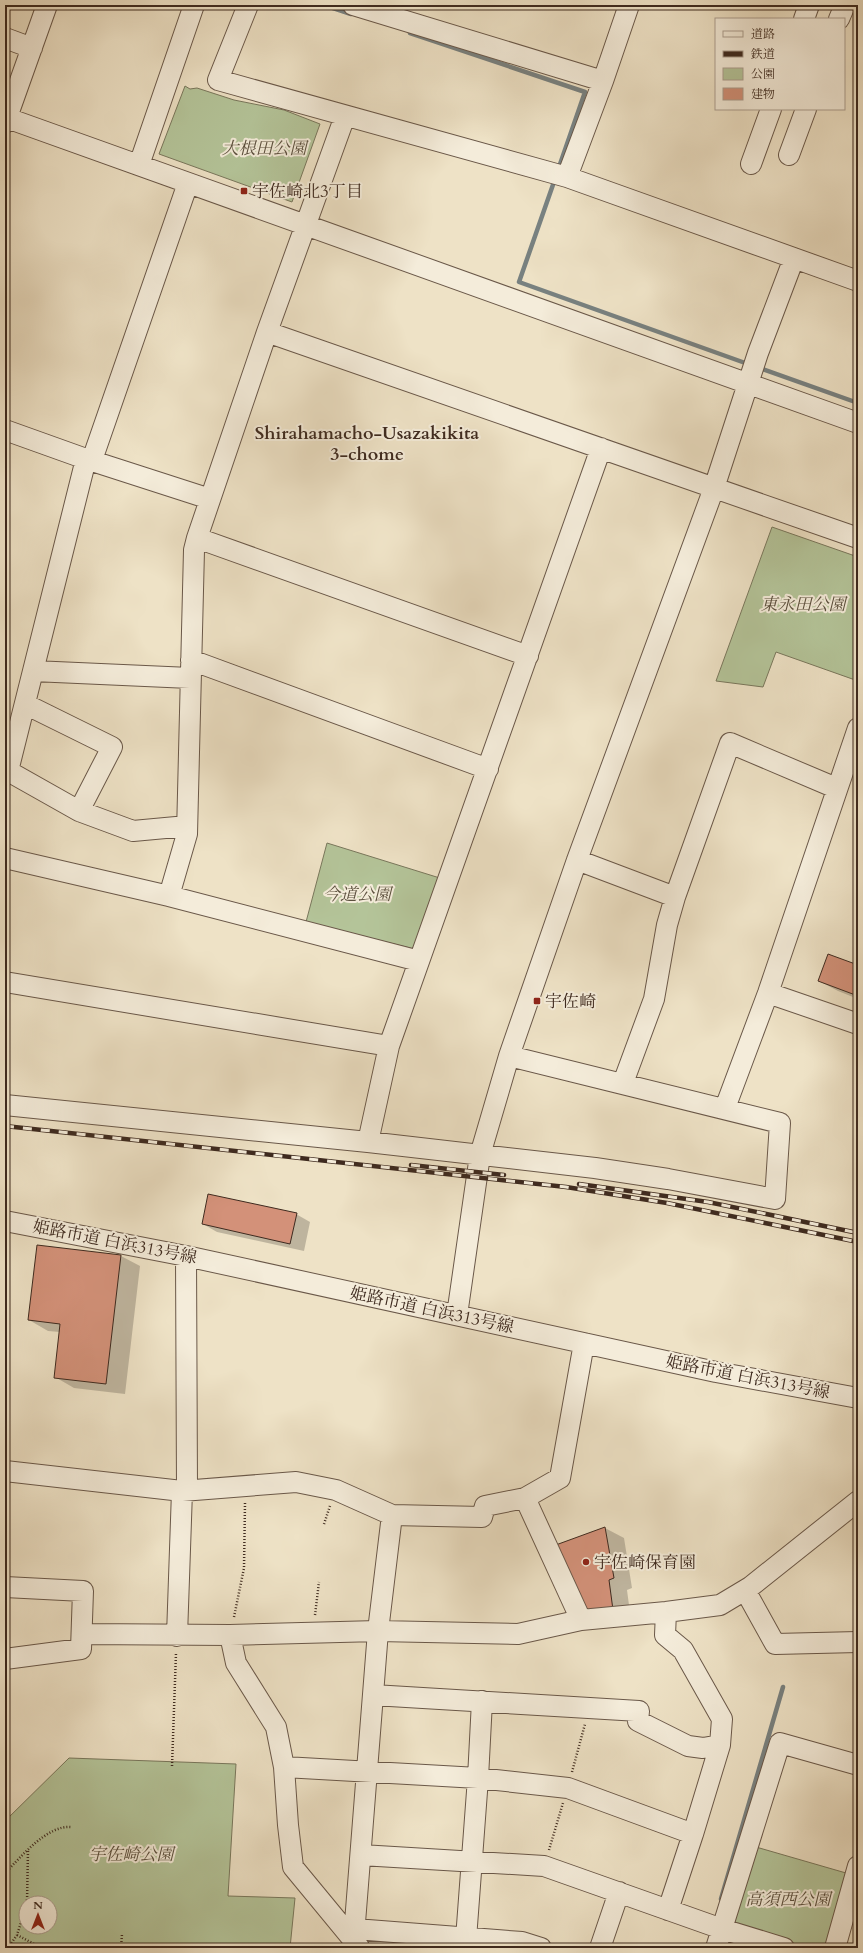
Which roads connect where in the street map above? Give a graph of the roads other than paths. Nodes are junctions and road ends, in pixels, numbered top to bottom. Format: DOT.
graph roads {
  1 [pos="47,5"];
  2 [pos="194,5"];
  3 [pos="248,5"];
  4 [pos="353,5"];
  5 [pos="629,5"];
  6 [pos="809,5"];
  7 [pos="845,5"];
  8 [pos="804,18"];
  9 [pos="839,18"];
  10 [pos="5,38"];
  11 [pos="32,48"];
  12 [pos="603,81"];
  13 [pos="771,110"];
  14 [pos="806,110"];
  15 [pos="345,116"];
  16 [pos="6,120"];
  17 [pos="789,155"];
  18 [pos="751,164"];
  19 [pos="138,165"];
  20 [pos="567,177"];
  21 [pos="188,183"];
  22 [pos="306,223"];
  23 [pos="794,258"];
  24 [pos="858,281"];
  25 [pos="267,332"];
  26 [pos="749,383"];
  27 [pos="858,422"];
  28 [pos="5,430"];
  29 [pos="602,448"];
  30 [pos="89,459"];
  31 [pos="714,488"];
  32 [pos="210,498"];
  33 [pos="197,538"];
  34 [pos="858,538"];
  35 [pos="528,656"];
  36 [pos="190,669"];
  37 [pos="33,671"];
  38 [pos="25,704"];
  39 [pos="858,728"];
  40 [pos="488,768"];
  41 [pos="851,768"];
  42 [pos="6,772"];
  43 [pos="836,788"];
  44 [pos="79,812"];
  45 [pos="187,826"];
  46 [pos="5,858"];
  47 [pos="577,860"];
  48 [pos="169,896"];
  49 [pos="675,897"];
  50 [pos="420,961"];
  51 [pos="5,982"];
  52 [pos="768,993"];
  53 [pos="858,1024"];
  54 [pos="389,1046"];
  55 [pos="509,1056"];
  56 [pos="623,1084"];
  57 [pos="5,1105"];
  58 [pos="725,1108"];
  59 [pos="368,1142"];
  60 [pos="480,1155"];
  61 [pos="5,1221"];
  62 [pos="186,1256"];
  63 [pos="457,1315"];
  64 [pos="584,1343"];
  65 [pos="858,1398"];
  66 [pos="5,1471"];
  67 [pos="184,1490"];
  68 [pos="525,1498"];
  69 [pos="858,1501"];
  70 [pos="392,1515"];
  71 [pos="5,1587"];
  72 [pos="745,1590"];
  73 [pos="666,1612"];
  74 [pos="581,1620"];
  75 [pos="378,1631"];
  76 [pos="82,1634"];
  77 [pos="230,1635"];
  78 [pos="177,1636"];
  79 [pos="858,1642"];
  80 [pos="5,1659"];
  81 [pos="373,1694"];
  82 [pos="482,1701"];
  83 [pos="720,1745"];
  84 [pos="858,1765"];
  85 [pos="284,1767"];
  86 [pos="367,1773"];
  87 [pos="478,1778"];
  88 [pos="693,1834"];
  89 [pos="361,1855"];
  90 [pos="471,1861"];
  91 [pos="858,1866"];
  92 [pos="619,1892"];
  93 [pos="668,1910"];
  94 [pos="722,1929"];
  95 [pos="466,1939"];
  96 [pos="356,1942"];
  97 [pos="541,1948"];
  98 [pos="600,1948"];
  99 [pos="716,1948"];
  100 [pos="784,1948"];
  101 [pos="835,1948"];
  1 -- 11 [label="street"];
  2 -- 19 [label="street"];
  3 -- 15 [label="street"];
  4 -- 12 [label="street"];
  5 -- 12 [label="street"];
  6 -- 8 [label="street"];
  7 -- 9 [label="street"];
  10 -- 11 [label="street"];
  11 -- 16 [label="street"];
  12 -- 20 [label="street"];
  13 -- 18 [label="street"];
  14 -- 17 [label="street"];
  15 -- 20 [label="street"];
  15 -- 22 [label="street"];
  16 -- 19 [label="street"];
  19 -- 21 [label="street"];
  20 -- 23 [label="street"];
  21 -- 22 [label="street"];
  21 -- 30 [label="street"];
  22 -- 25 [label="street"];
  22 -- 26 [label="street"];
  23 -- 24 [label="street"];
  23 -- 26 [label="street"];
  25 -- 29 [label="street"];
  25 -- 32 [label="street"];
  26 -- 27 [label="street"];
  26 -- 31 [label="street"];
  28 -- 30 [label="street"];
  29 -- 31 [label="street"];
  29 -- 35 [label="street"];
  30 -- 32 [label="street"];
  30 -- 37 [label="street"];
  31 -- 34 [label="street"];
  31 -- 47 [label="street"];
  32 -- 33 [label="street"];
  33 -- 35 [label="street"];
  33 -- 36 [label="street"];
  35 -- 40 [label="street"];
  36 -- 37 [label="street"];
  36 -- 40 [label="street"];
  36 -- 45 [label="street"];
  37 -- 38 [label="street"];
  38 -- 42 [label="street"];
  38 -- 44 [label="street"];
  39 -- 41 [label="street"];
  40 -- 50 [label="street"];
  41 -- 43 [label="street"];
  42 -- 44 [label="street"];
  43 -- 49 [label="street"];
  43 -- 52 [label="street"];
  44 -- 45 [label="street"];
  45 -- 48 [label="street"];
  46 -- 48 [label="street"];
  47 -- 49 [label="street"];
  47 -- 55 [label="street"];
  48 -- 50 [label="street"];
  49 -- 56 [label="street"];
  50 -- 54 [label="street"];
  51 -- 54 [label="street"];
  52 -- 53 [label="street"];
  52 -- 58 [label="street"];
  54 -- 59 [label="street"];
  55 -- 56 [label="street"];
  55 -- 60 [label="street"];
  56 -- 58 [label="street"];
  57 -- 59 [label="street"];
  58 -- 60 [label="street"];
  59 -- 60 [label="street"];
  60 -- 63 [label="street"];
  61 -- 62 [label="street, 姫路市道 白浜313号線"];
  62 -- 63 [label="street, 姫路市道 白浜313号線"];
  62 -- 67 [label="street"];
  63 -- 64 [label="street, 姫路市道 白浜313号線"];
  64 -- 65 [label="street, 姫路市道 白浜313号線"];
  64 -- 68 [label="street"];
  66 -- 67 [label="street"];
  67 -- 70 [label="street"];
  67 -- 78 [label="street"];
  68 -- 70 [label="street"];
  68 -- 74 [label="street"];
  69 -- 72 [label="street"];
  70 -- 75 [label="street"];
  71 -- 76 [label="street"];
  72 -- 73 [label="street"];
  72 -- 79 [label="street"];
  73 -- 74 [label="street"];
  73 -- 83 [label="street"];
  74 -- 75 [label="street"];
  75 -- 77 [label="street"];
  75 -- 81 [label="street"];
  76 -- 78 [label="street"];
  76 -- 80 [label="street"];
  77 -- 78 [label="street"];
  77 -- 85 [label="street"];
  81 -- 82 [label="street"];
  81 -- 86 [label="street"];
  82 -- 83 [label="street"];
  82 -- 87 [label="street"];
  83 -- 88 [label="street"];
  84 -- 94 [label="street"];
  85 -- 86 [label="street"];
  85 -- 96 [label="street"];
  86 -- 87 [label="street"];
  86 -- 89 [label="street"];
  87 -- 88 [label="street"];
  87 -- 90 [label="street"];
  88 -- 93 [label="street"];
  89 -- 90 [label="street"];
  89 -- 96 [label="street"];
  90 -- 92 [label="street"];
  90 -- 95 [label="street"];
  91 -- 101 [label="street"];
  92 -- 93 [label="street"];
  92 -- 98 [label="street"];
  93 -- 94 [label="street"];
  94 -- 99 [label="street"];
  94 -- 100 [label="street"];
  95 -- 96 [label="street"];
  95 -- 97 [label="street"];
}
